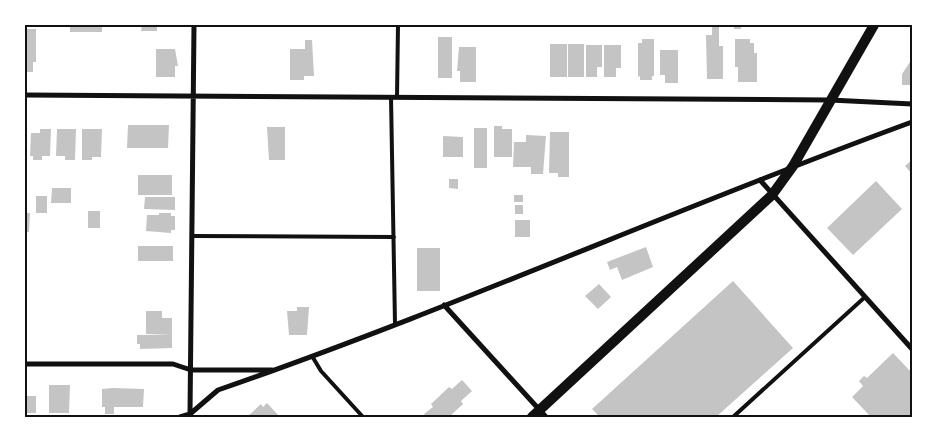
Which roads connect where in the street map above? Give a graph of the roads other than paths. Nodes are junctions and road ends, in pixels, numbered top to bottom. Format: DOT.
graph roads {
  1 [pos="194,25"];
  2 [pos="398,25"];
  3 [pos="874,25"];
  4 [pos="25,95"];
  5 [pos="194,97"];
  6 [pos="391,97"];
  7 [pos="397,97"];
  8 [pos="830,100"];
  9 [pos="912,104"];
  10 [pos="912,122"];
  11 [pos="793,166"];
  12 [pos="760,180"];
  13 [pos="772,195"];
  14 [pos="192,236"];
  15 [pos="394,237"];
  16 [pos="864,297"];
  17 [pos="444,305"];
  18 [pos="395,324"];
  19 [pos="912,349"];
  20 [pos="312,356"];
  21 [pos="25,364"];
  22 [pos="191,370"];
  23 [pos="277,370"];
  24 [pos="190,415"];
  25 [pos="539,415"];
  26 [pos="180,417"];
  27 [pos="363,417"];
  28 [pos="733,417"];
  1 -- 5 [label="street"];
  2 -- 7 [label="lane"];
  3 -- 8 [label="main road"];
  4 -- 5 [label="street"];
  5 -- 6 [label="street"];
  5 -- 14 [label="street"];
  6 -- 7 [label="street"];
  6 -- 15 [label="lane"];
  7 -- 8 [label="street"];
  8 -- 9 [label="street"];
  8 -- 11 [label="main road"];
  10 -- 11 [label="street"];
  11 -- 12 [label="street"];
  11 -- 13 [label="main road"];
  12 -- 13 [label="street"];
  12 -- 17 [label="street"];
  13 -- 16 [label="street"];
  13 -- 25 [label="main road"];
  14 -- 15 [label="lane"];
  14 -- 22 [label="street"];
  15 -- 18 [label="lane"];
  16 -- 19 [label="street"];
  16 -- 28 [label="lane"];
  17 -- 18 [label="street"];
  17 -- 25 [label="street"];
  18 -- 20 [label="street"];
  20 -- 23 [label="street"];
  20 -- 27 [label="lane"];
  21 -- 22 [label="street"];
  22 -- 23 [label="street"];
  22 -- 24 [label="street"];
  23 -- 24 [label="street"];
  24 -- 26 [label="street"];
}
